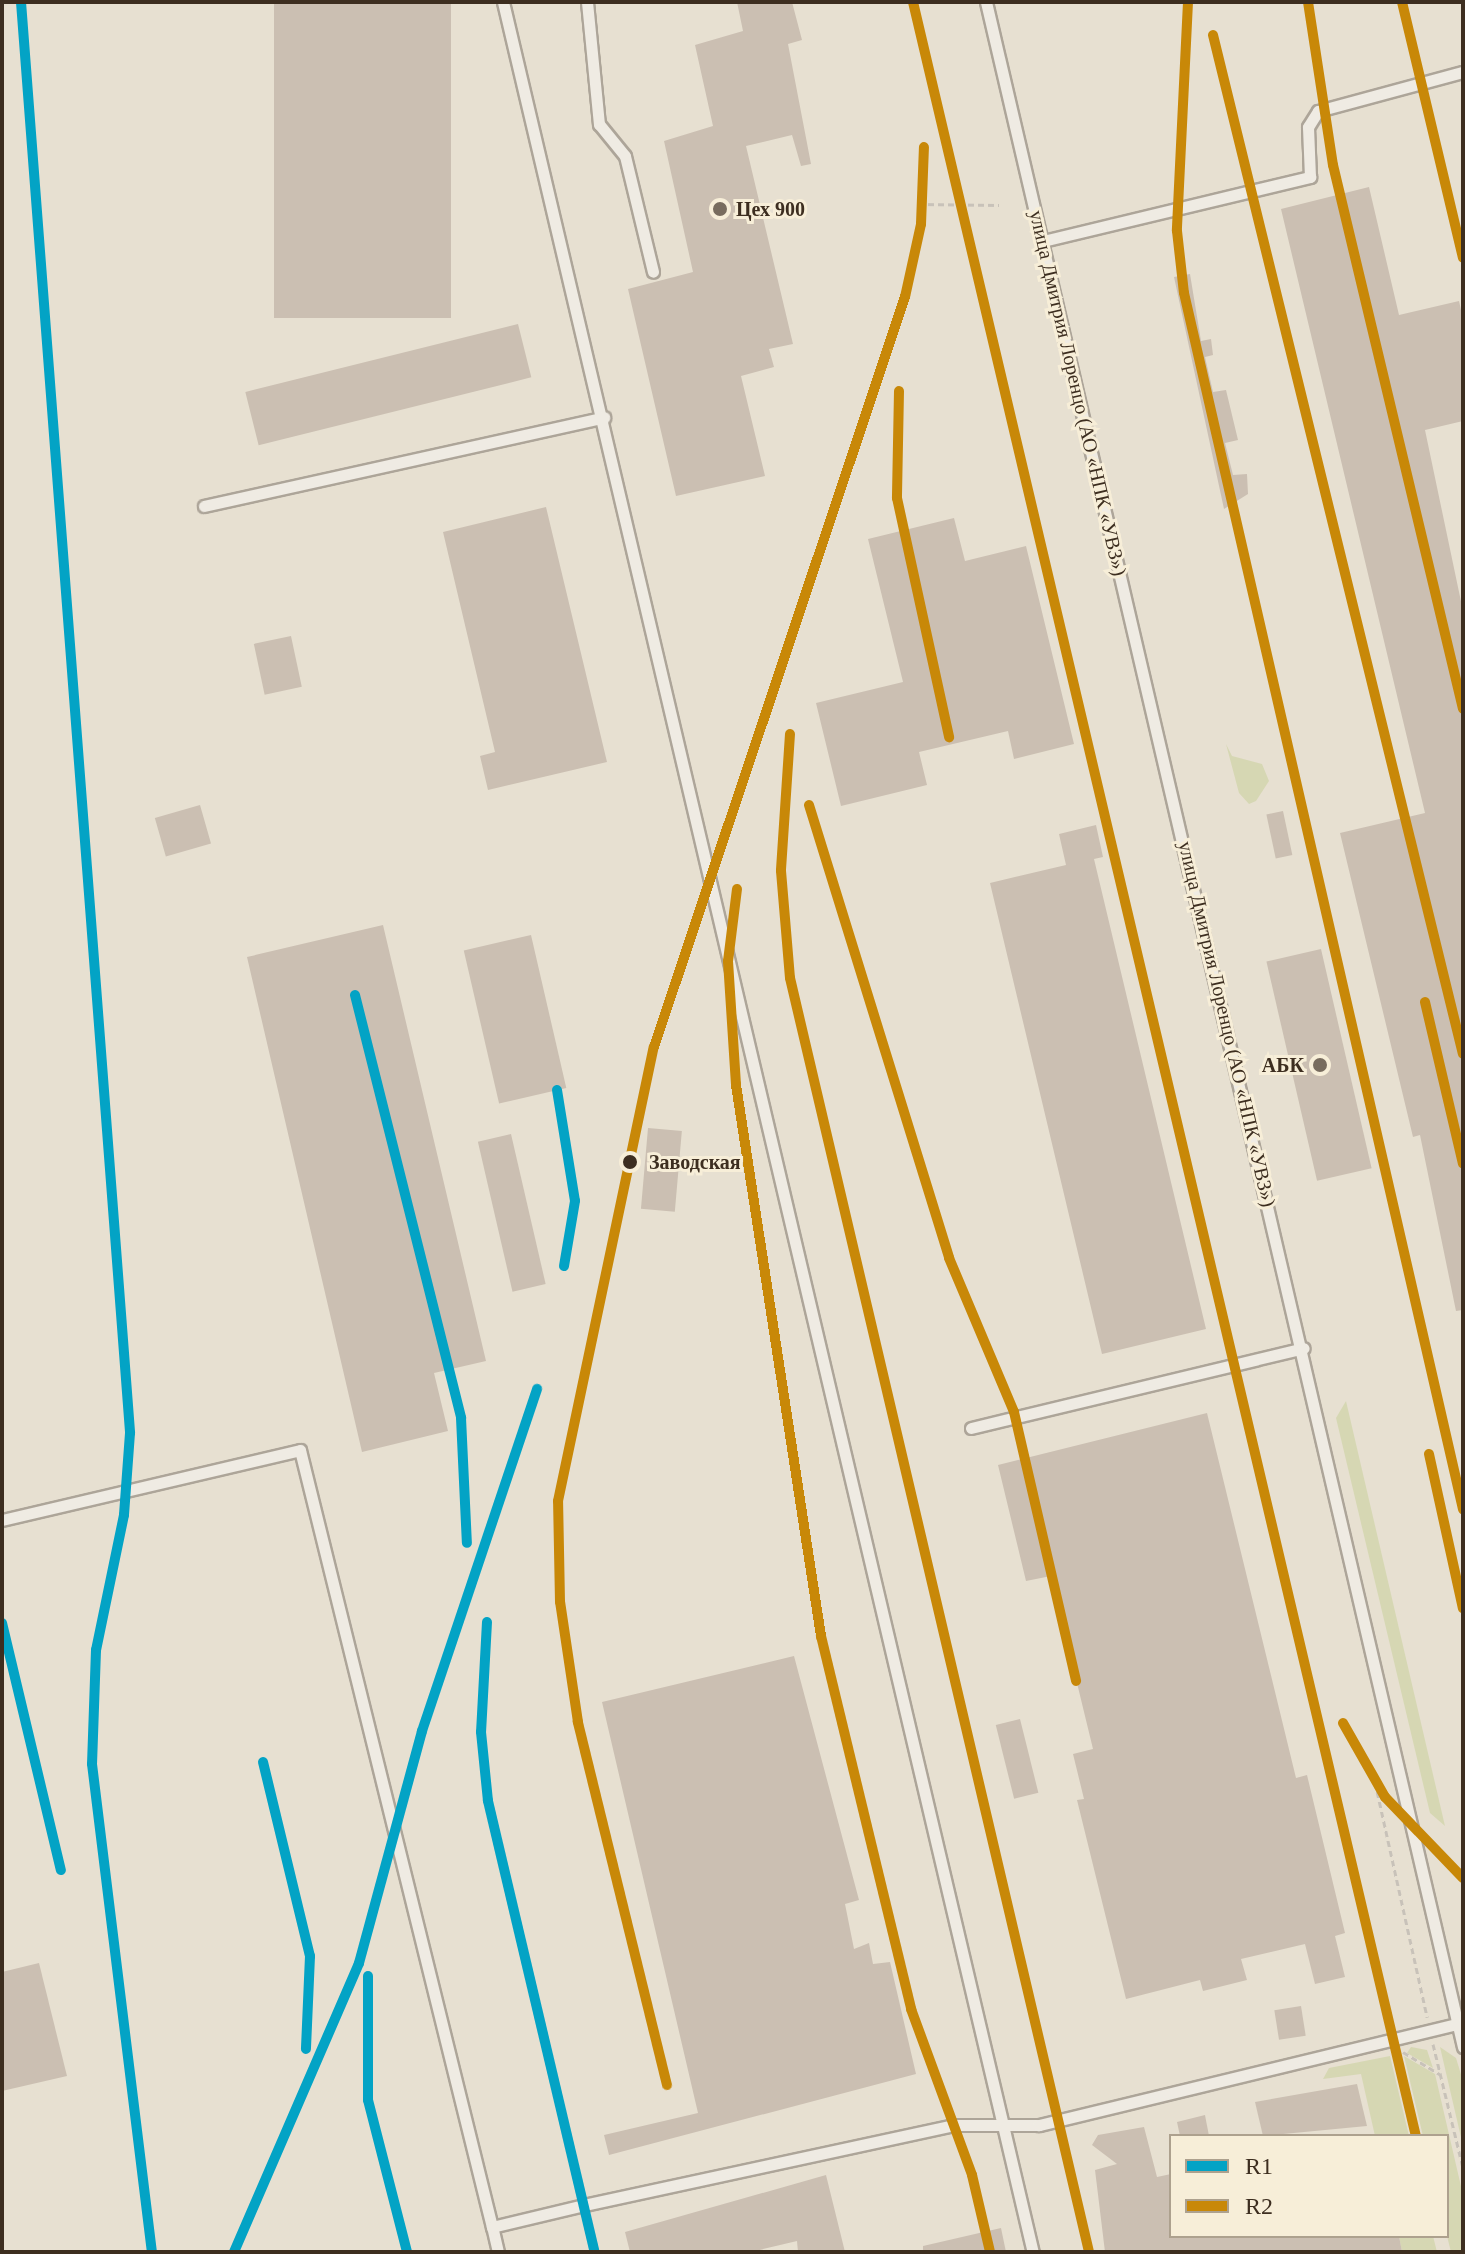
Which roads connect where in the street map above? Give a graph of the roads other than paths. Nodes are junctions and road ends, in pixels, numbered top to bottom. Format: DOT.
graph roads {
  1 [pos="503,2"];
  2 [pos="587,2"];
  3 [pos="986,2"];
  4 [pos="1463,72"];
  5 [pos="1043,241"];
  6 [pos="653,272"];
  7 [pos="604,417"];
  8 [pos="204,506"];
  9 [pos="1303,1348"];
  10 [pos="971,1428"];
  11 [pos="2,1520"];
  12 [pos="1457,2024"];
  13 [pos="1463,2047"];
  14 [pos="1006,2129"];
  15 [pos="492,2227"];
  16 [pos="498,2252"];
  17 [pos="1033,2252"];
  1 -- 7 [label="lane"];
  2 -- 6 [label="lane"];
  3 -- 5 [label="lane, улица Дмитрия Лоренцо (АО «НПК «УВЗ»)"];
  4 -- 5 [label="lane"];
  5 -- 9 [label="lane, улица Дмитрия Лоренцо (АО «НПК «УВЗ»)"];
  7 -- 8 [label="lane"];
  7 -- 14 [label="lane"];
  9 -- 10 [label="lane"];
  9 -- 12 [label="lane, улица Дмитрия Лоренцо (АО «НПК «УВЗ»)"];
  11 -- 15 [label="lane"];
  12 -- 13 [label="lane, улица Дмитрия Лоренцо (АО «НПК «УВЗ»)"];
  12 -- 14 [label="lane"];
  14 -- 15 [label="lane"];
  14 -- 17 [label="lane"];
  15 -- 16 [label="lane"];
}
